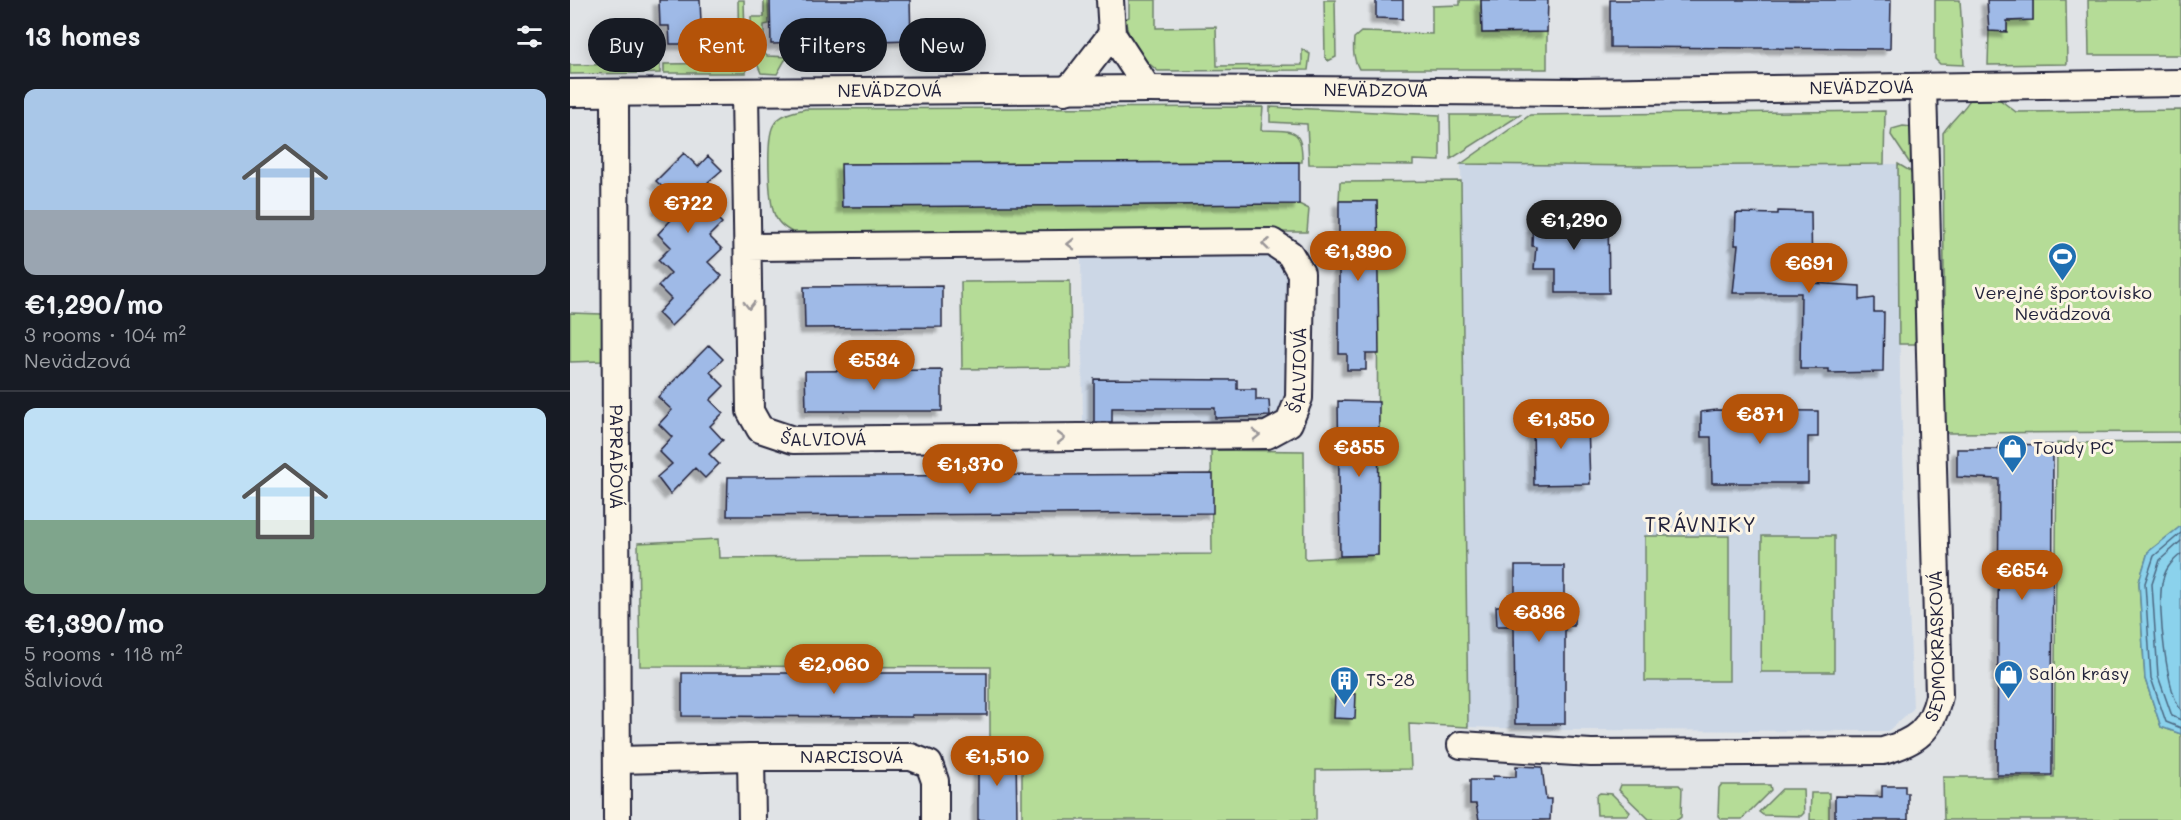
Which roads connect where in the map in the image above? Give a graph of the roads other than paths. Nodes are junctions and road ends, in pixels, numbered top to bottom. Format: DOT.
graph roads {
  1 [pos="1110,0"];
  2 [pos="1112,34"];
  3 [pos="2181,83"];
  4 [pos="1923,87"];
  5 [pos="1148,89"];
  6 [pos="1065,91"];
  7 [pos="570,93"];
  8 [pos="745,93"];
  9 [pos="615,94"];
  10 [pos="749,247"];
  11 [pos="1461,745"];
  12 [pos="751,757"];
  13 [pos="617,760"];
  14 [pos="617,820"];
  15 [pos="752,820"];
  16 [pos="936,820"];
  1 -- 2 [label="street"];
  2 -- 5 [label="street"];
  2 -- 6 [label="street"];
  3 -- 4 [label="street, NEVÄDZOVÁ"];
  4 -- 5 [label="street, NEVÄDZOVÁ"];
  4 -- 11 [label="street, SEDMOKRÁSKOVÁ"];
  5 -- 6 [label="street, NEVÄDZOVÁ"];
  6 -- 8 [label="street, NEVÄDZOVÁ"];
  7 -- 9 [label="street, NEVÄDZOVÁ"];
  8 -- 9 [label="street, NEVÄDZOVÁ"];
  8 -- 10 [label="street, ŠALVIOVÁ"];
  9 -- 13 [label="street, PAPRAĎOVÁ"];
  10 -- 10 [label="street, ŠALVIOVÁ, one-way"];
  12 -- 13 [label="street, NARCISOVÁ"];
  12 -- 15 [label="street"];
  12 -- 16 [label="street, NARCISOVÁ"];
  13 -- 14 [label="street, PAPRAĎOVÁ"];
}
